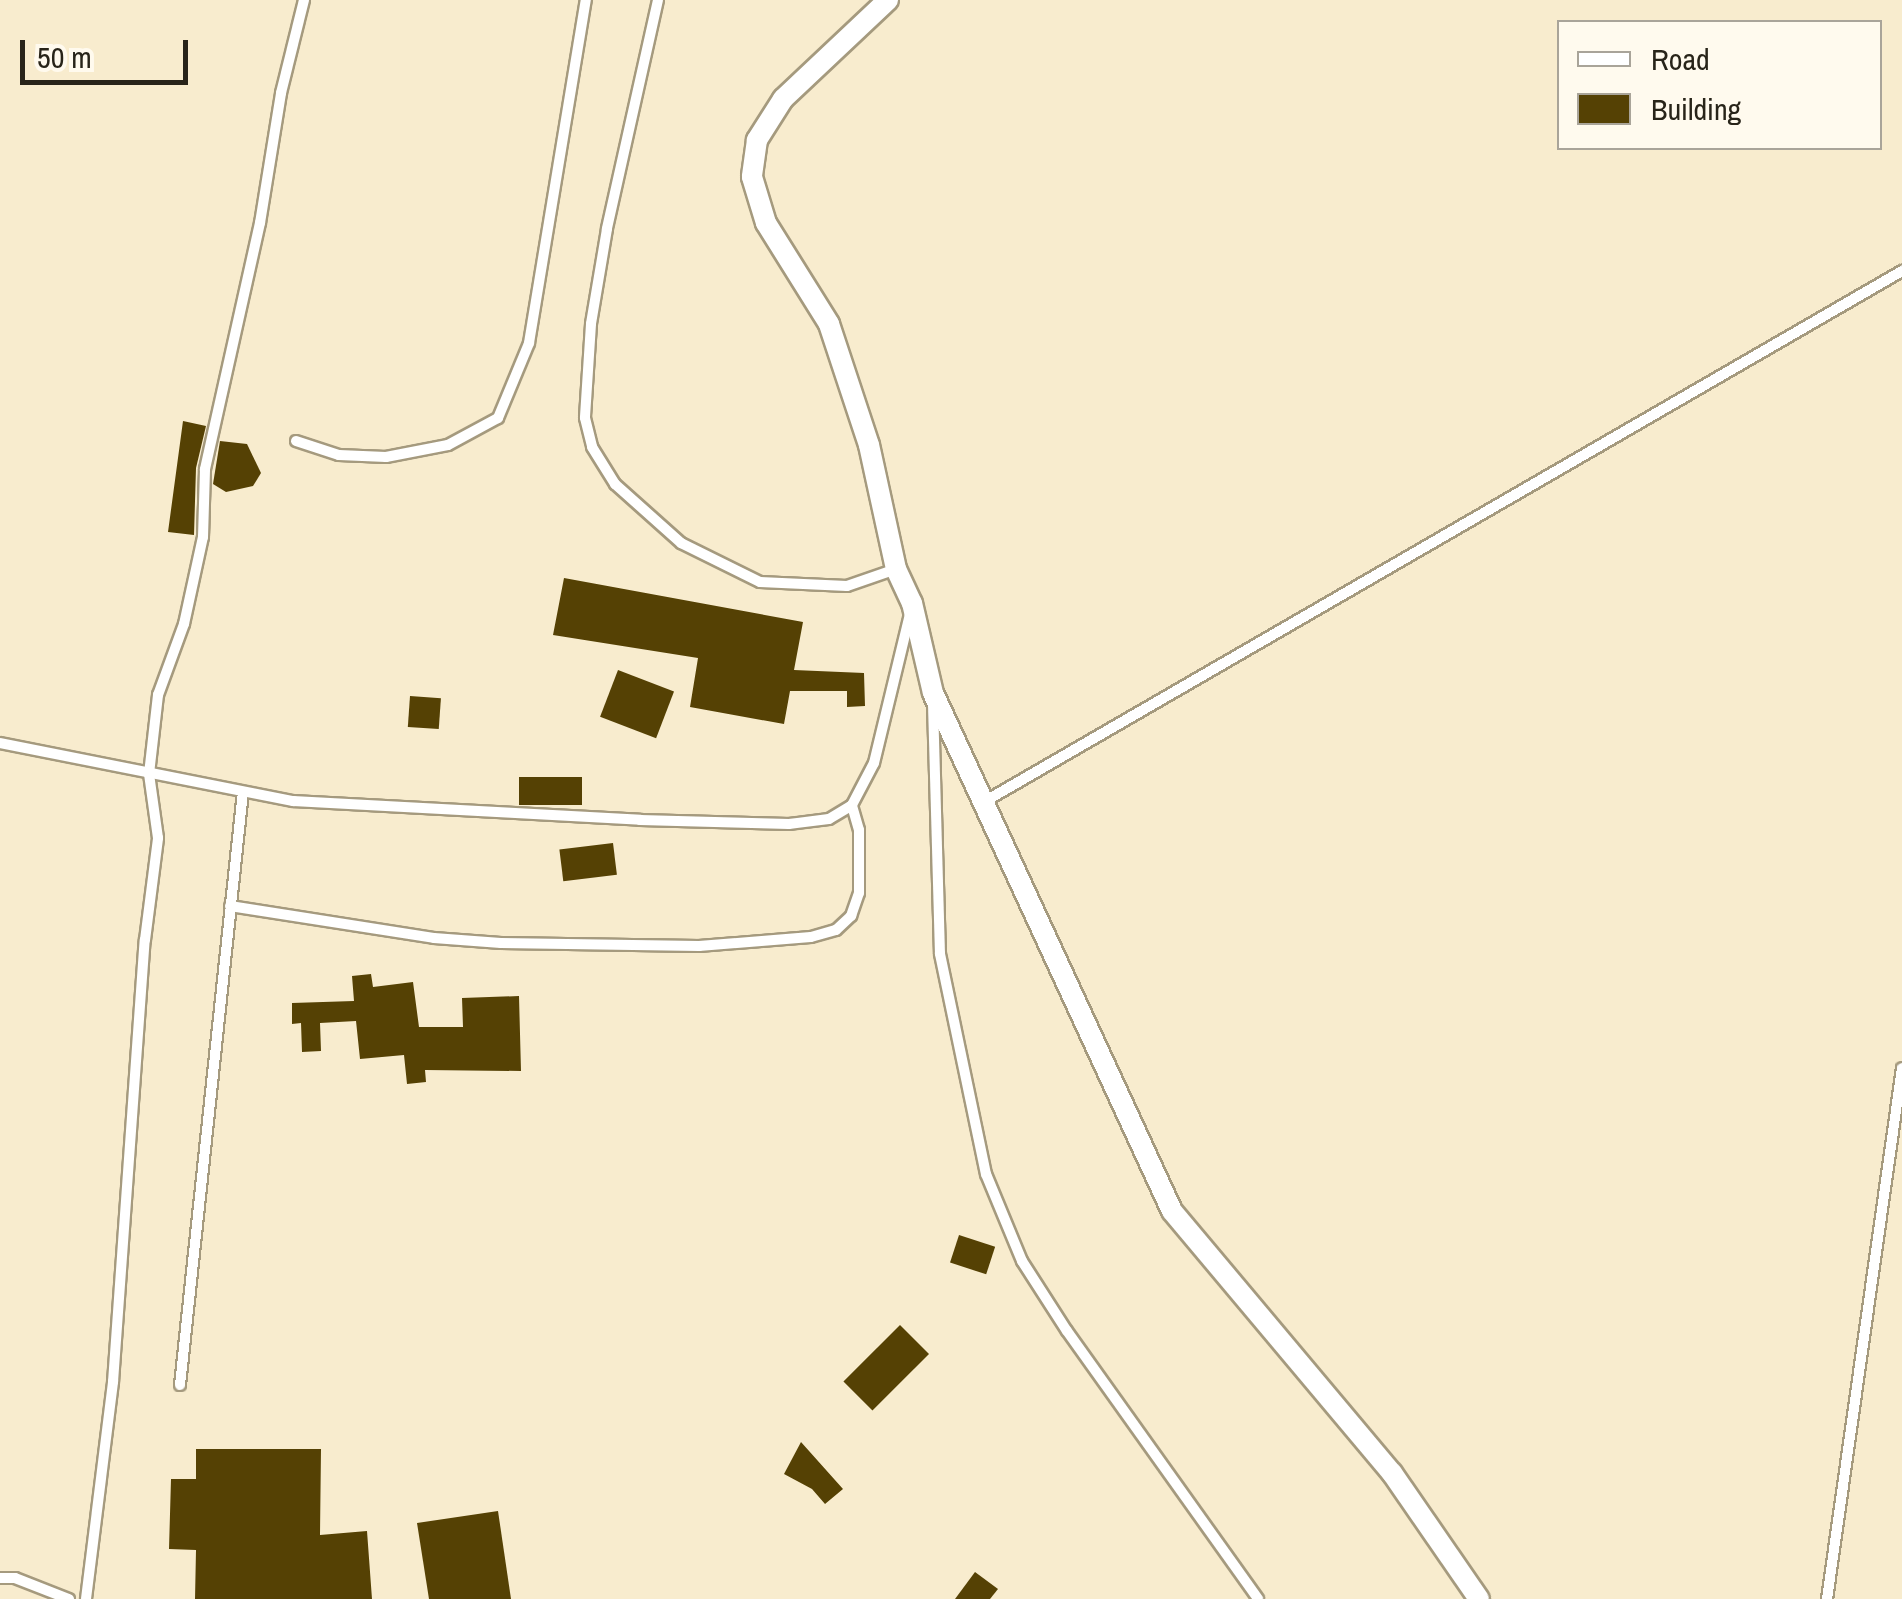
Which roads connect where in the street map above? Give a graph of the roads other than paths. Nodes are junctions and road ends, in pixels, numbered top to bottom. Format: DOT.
graph roads {
  1 [pos="304,0"];
  2 [pos="586,0"];
  3 [pos="658,0"];
  4 [pos="888,0"];
  5 [pos="1902,271"];
  6 [pos="296,441"];
  7 [pos="896,569"];
  8 [pos="912,603"];
  9 [pos="932,693"];
  10 [pos="0,743"];
  11 [pos="149,774"];
  12 [pos="243,792"];
  13 [pos="981,803"];
  14 [pos="852,804"];
  15 [pos="230,906"];
  16 [pos="1902,1068"];
  17 [pos="180,1385"];
  18 [pos="0,1578"];
  19 [pos="69,1599"];
  20 [pos="86,1599"];
  21 [pos="1258,1599"];
  22 [pos="1479,1599"];
  23 [pos="1827,1599"];
  1 -- 11 [label="lane"];
  2 -- 6 [label="lane"];
  3 -- 7 [label="lane"];
  4 -- 7 [label="street"];
  5 -- 13 [label="lane"];
  7 -- 8 [label="street"];
  8 -- 9 [label="street"];
  8 -- 14 [label="lane"];
  9 -- 13 [label="street"];
  9 -- 21 [label="lane"];
  10 -- 11 [label="lane"];
  11 -- 12 [label="lane"];
  11 -- 20 [label="lane"];
  12 -- 14 [label="lane"];
  12 -- 15 [label="lane"];
  13 -- 22 [label="street"];
  14 -- 15 [label="lane"];
  15 -- 17 [label="lane"];
  16 -- 23 [label="lane"];
  18 -- 19 [label="lane"];
}
